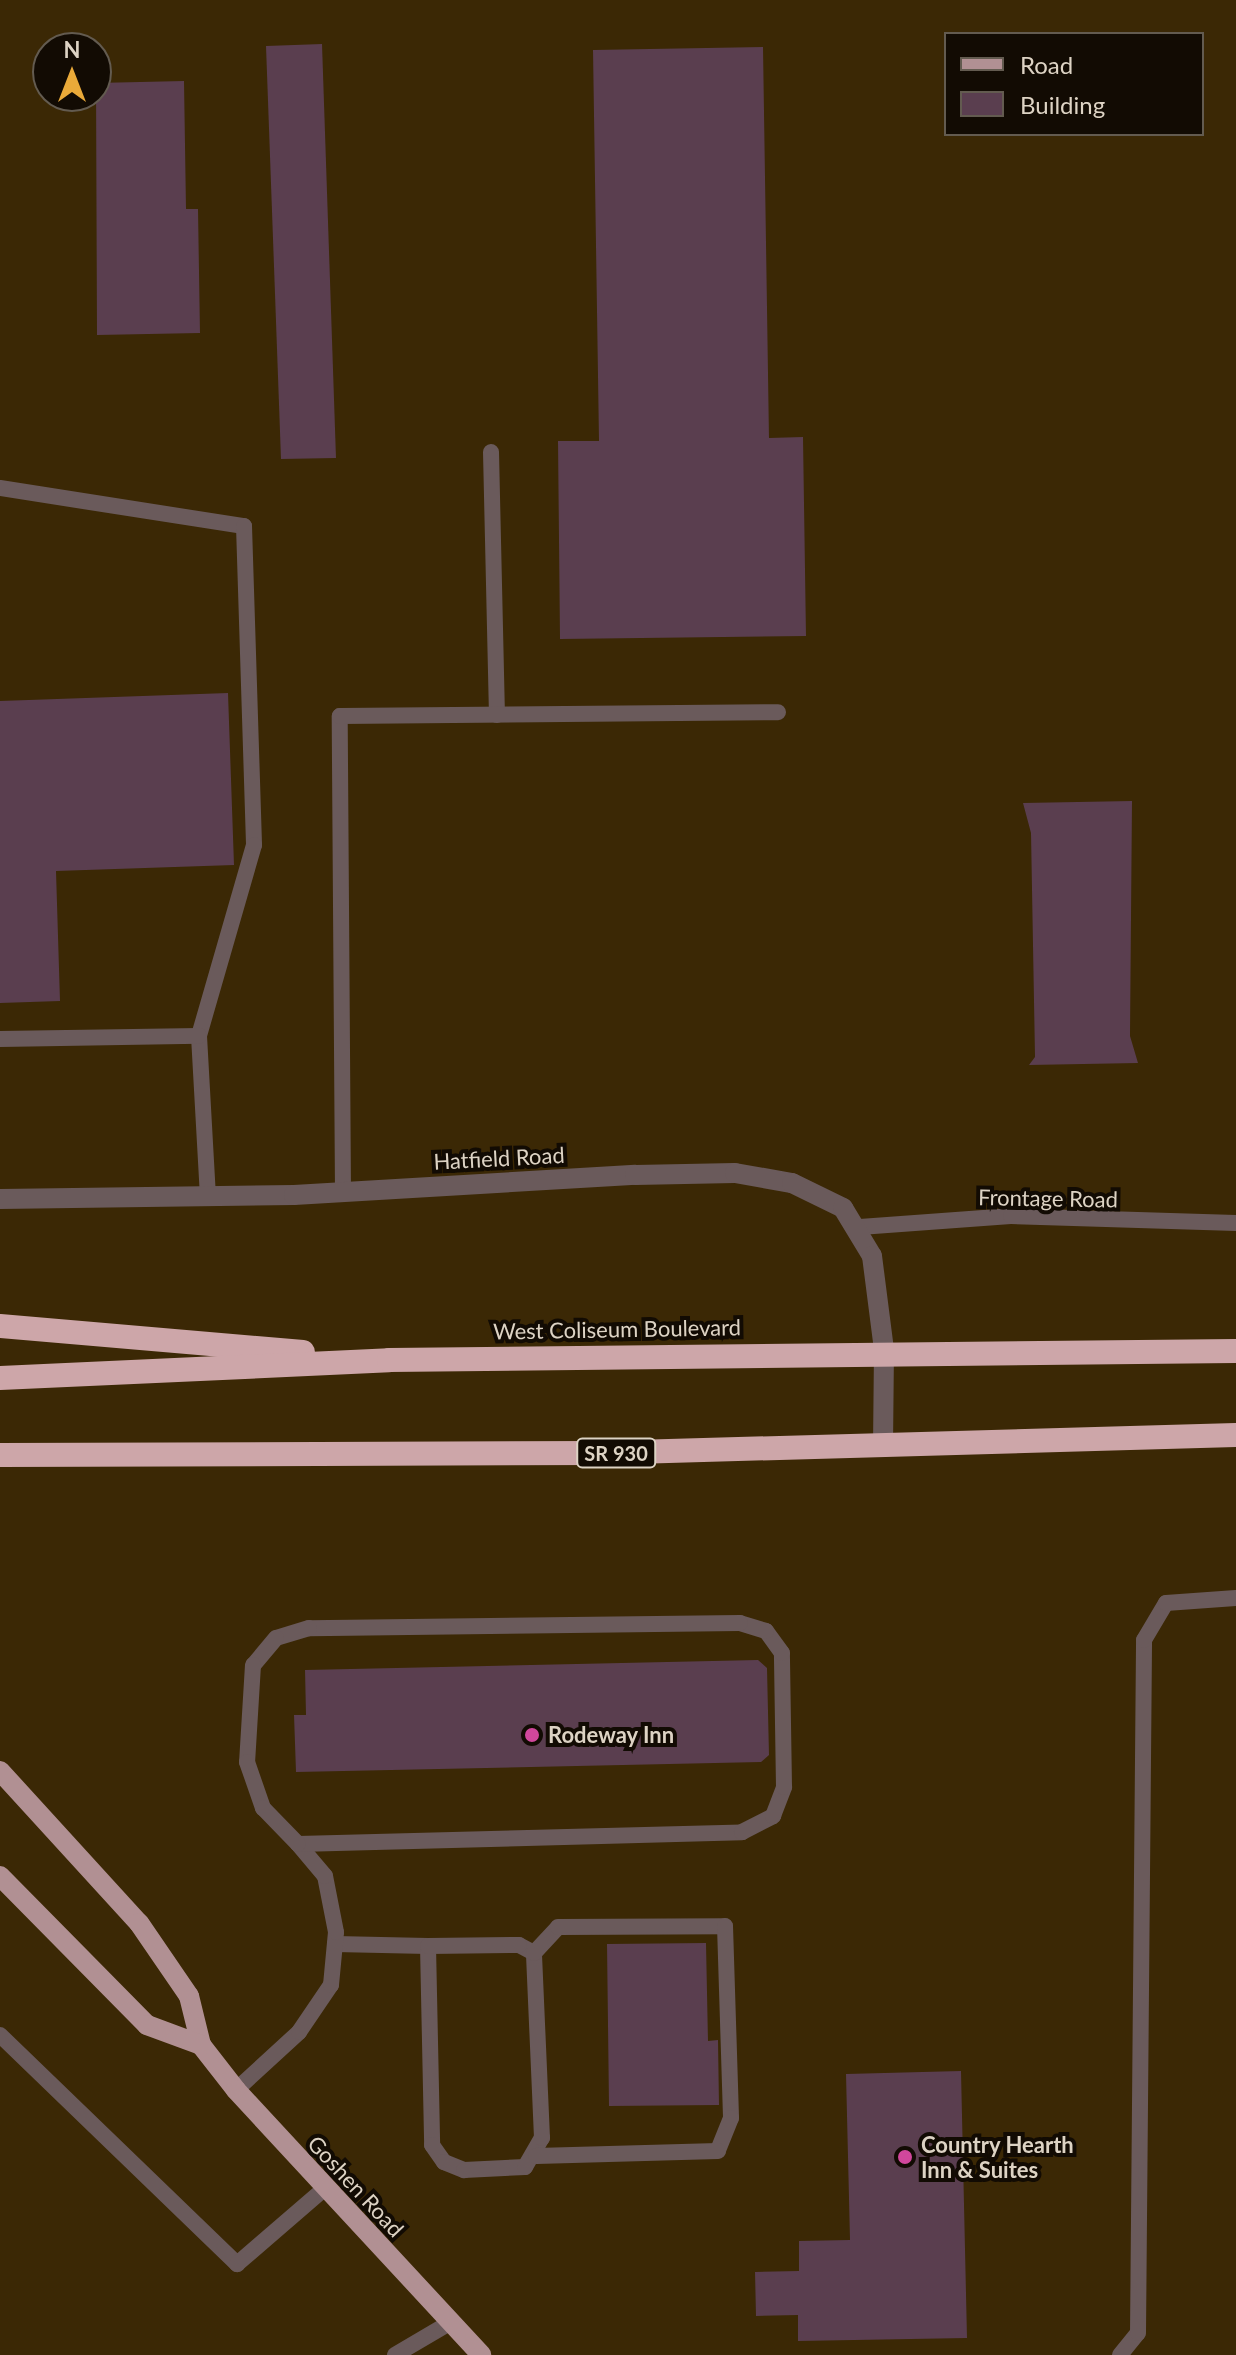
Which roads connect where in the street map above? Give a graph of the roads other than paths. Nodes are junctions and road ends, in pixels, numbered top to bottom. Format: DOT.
graph roads {
  1 [pos="491,452"];
  2 [pos="0,488"];
  3 [pos="778,712"];
  4 [pos="497,715"];
  5 [pos="199,1036"];
  6 [pos="0,1039"];
  7 [pos="343,1192"];
  8 [pos="208,1196"];
  9 [pos="0,1199"];
  10 [pos="1236,1223"];
  11 [pos="860,1227"];
  12 [pos="0,1326"];
  13 [pos="884,1350"];
  14 [pos="1236,1351"];
  15 [pos="389,1360"];
  16 [pos="0,1378"];
  17 [pos="1236,1435"];
  18 [pos="883,1445"];
  19 [pos="0,1455"];
  20 [pos="72,1455"];
  21 [pos="0,1472"];
  22 [pos="1236,1598"];
  23 [pos="0,1771"];
  24 [pos="298,1844"];
  25 [pos="0,1876"];
  26 [pos="335,1944"];
  27 [pos="428,1946"];
  28 [pos="534,1953"];
  29 [pos="0,2035"];
  30 [pos="201,2045"];
  31 [pos="236,2090"];
  32 [pos="536,2156"];
  33 [pos="325,2188"];
  34 [pos="451,2322"];
  35 [pos="395,2355"];
  36 [pos="481,2355"];
  37 [pos="1120,2355"];
  1 -- 4 [label="lane"];
  2 -- 5 [label="lane"];
  3 -- 4 [label="lane"];
  4 -- 7 [label="lane"];
  5 -- 6 [label="lane"];
  5 -- 8 [label="lane"];
  7 -- 8 [label="street, Hatfield Road"];
  7 -- 11 [label="street, Hatfield Road"];
  8 -- 9 [label="street, Hatfield Road"];
  10 -- 11 [label="lane, Frontage Road"];
  11 -- 13 [label="street"];
  12 -- 15 [label="highway"];
  13 -- 14 [label="highway, West Coliseum Boulevard"];
  13 -- 15 [label="highway, West Coliseum Boulevard"];
  13 -- 18 [label="street"];
  15 -- 16 [label="highway, West Coliseum Boulevard"];
  17 -- 18 [label="highway, SR 930"];
  18 -- 20 [label="highway, SR 930"];
  19 -- 20 [label="highway, SR 930"];
  20 -- 21 [label="highway"];
  22 -- 37 [label="lane"];
  23 -- 30 [label="main road, Goshen Road"];
  24 -- 24 [label="lane"];
  24 -- 26 [label="lane"];
  25 -- 30 [label="main road"];
  26 -- 27 [label="lane"];
  26 -- 31 [label="lane"];
  27 -- 28 [label="lane"];
  27 -- 32 [label="lane"];
  28 -- 32 [label="lane"];
  28 -- 32 [label="lane"];
  29 -- 33 [label="lane"];
  30 -- 31 [label="main road, Goshen Road"];
  31 -- 33 [label="main road, Goshen Road"];
  33 -- 34 [label="main road, Goshen Road"];
  34 -- 35 [label="lane"];
  34 -- 36 [label="main road, Goshen Road"];
}
